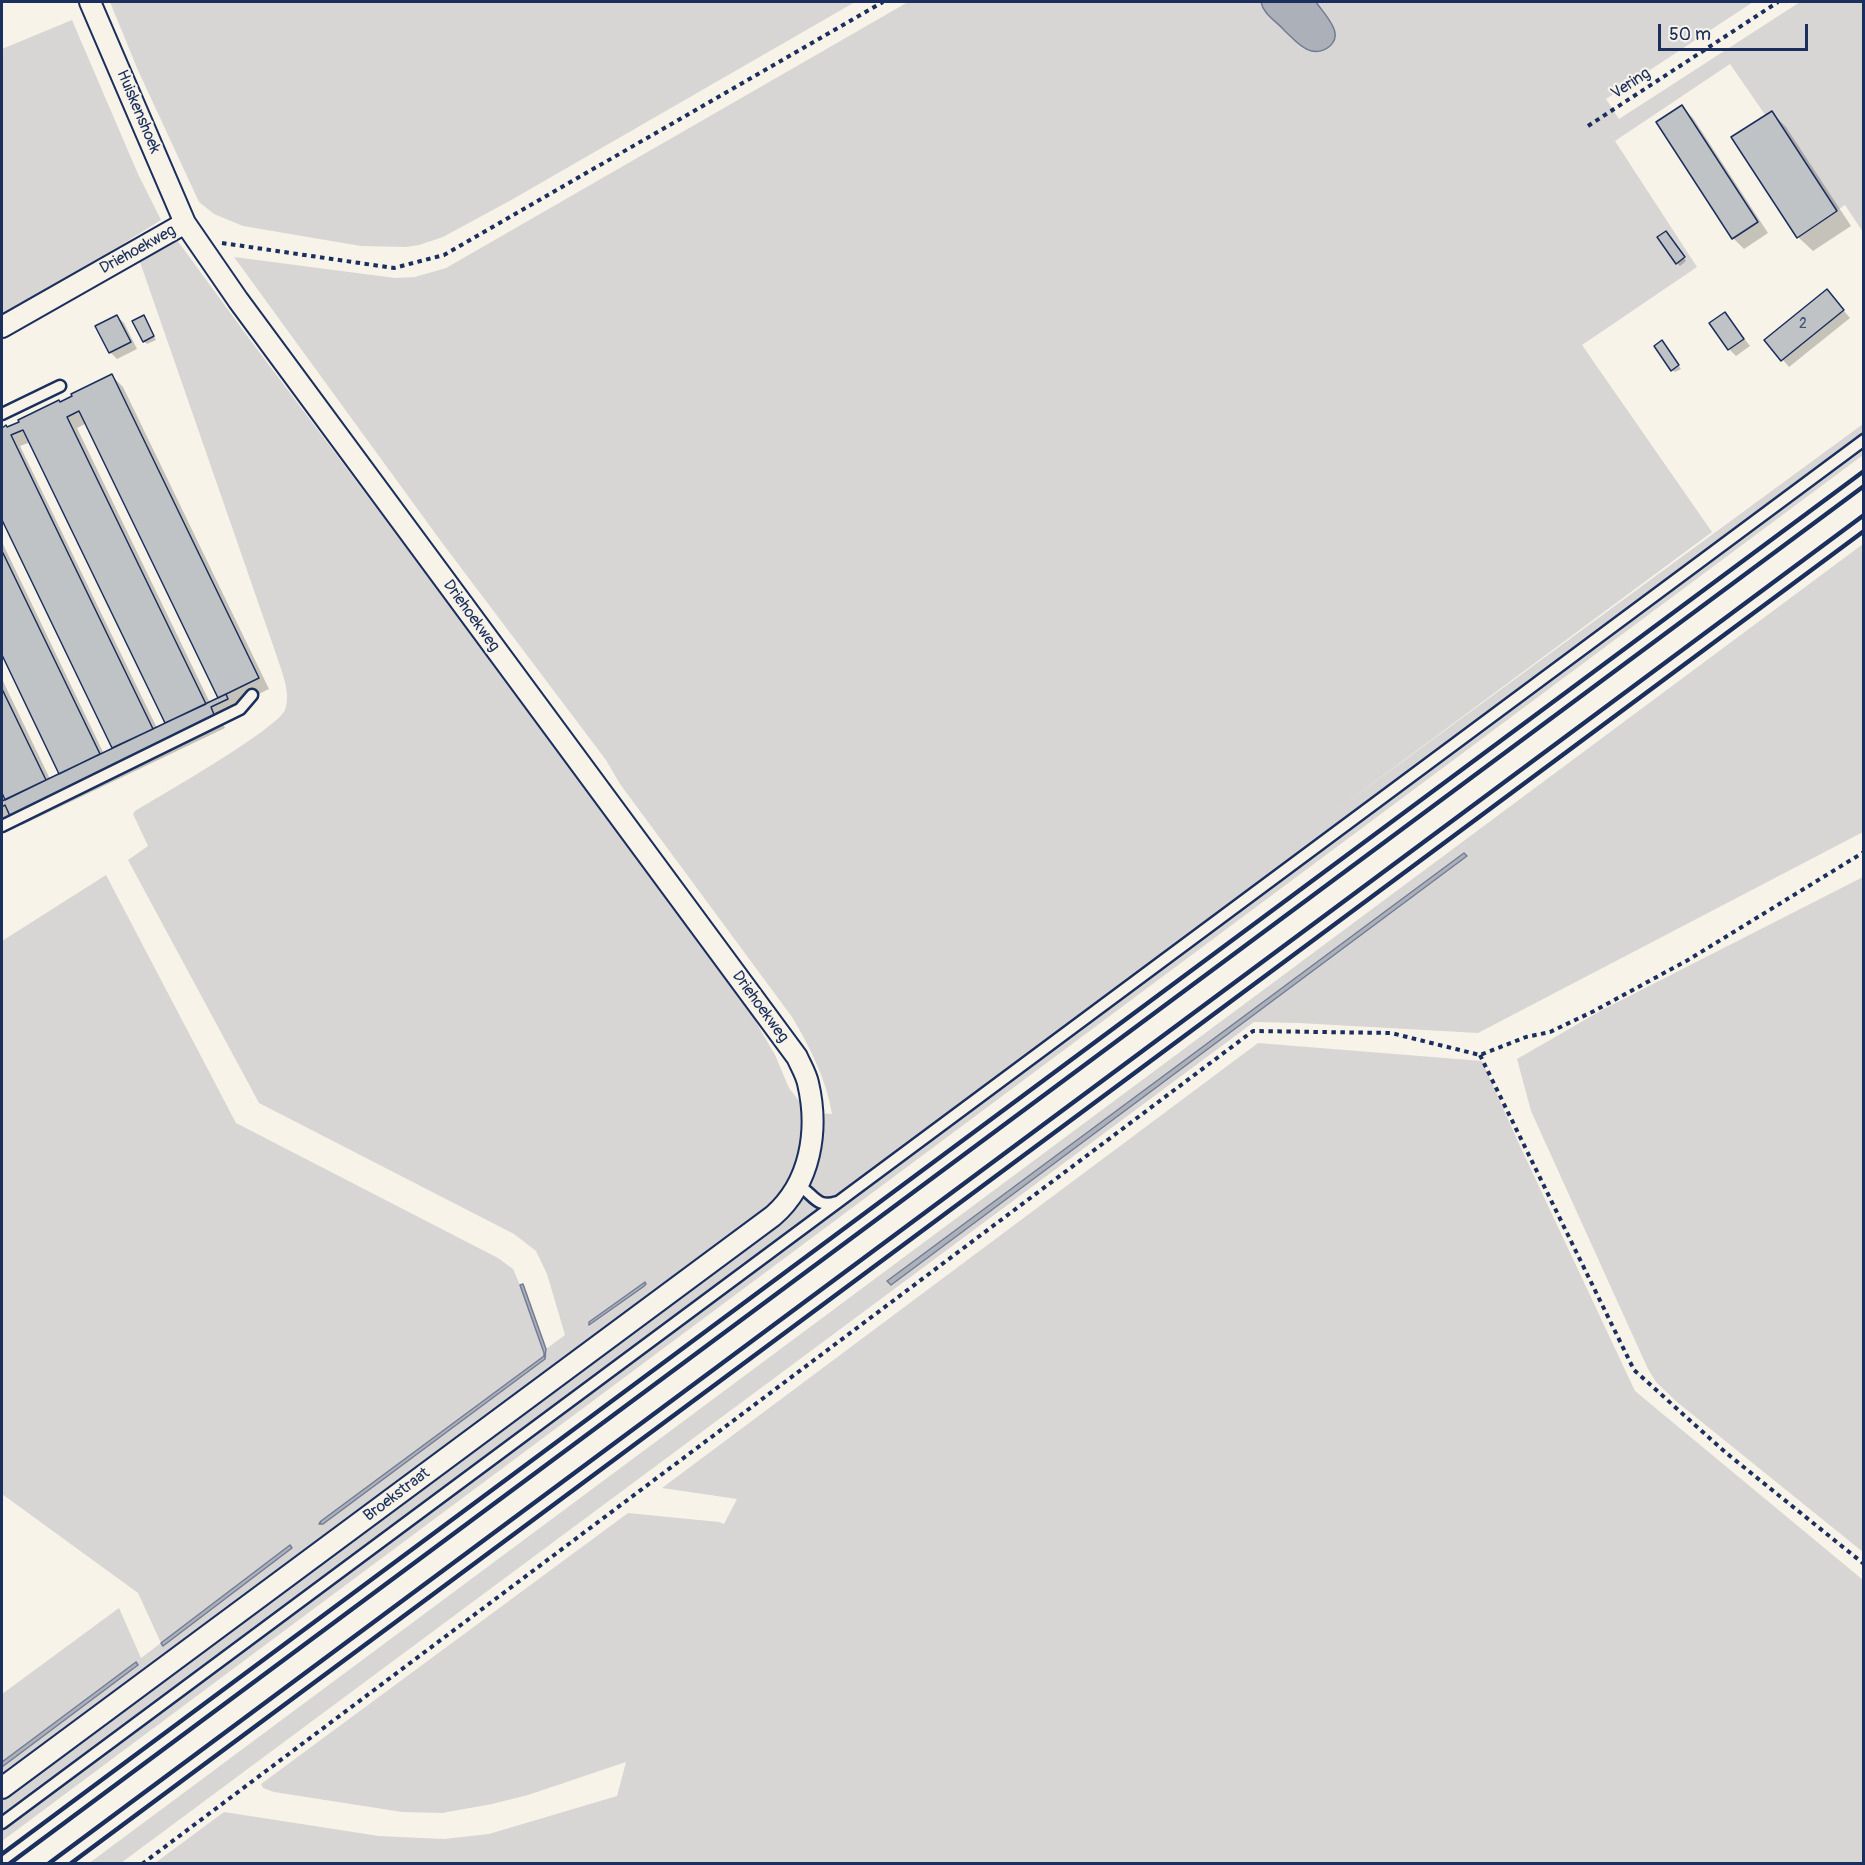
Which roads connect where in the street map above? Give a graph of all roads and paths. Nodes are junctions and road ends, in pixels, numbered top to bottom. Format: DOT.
graph roads {
  1 [pos="90,2"];
  2 [pos="883,2"];
  3 [pos="1778,2"];
  4 [pos="1588,126"];
  5 [pos="185,224"];
  6 [pos="215,242"];
  7 [pos="2,327"];
  8 [pos="60,386"];
  9 [pos="2,414"];
  10 [pos="1863,440"];
  11 [pos="252,695"];
  12 [pos="2,826"];
  13 [pos="1863,852"];
  14 [pos="1480,1055"];
  15 [pos="794,1192"];
  16 [pos="845,1198"];
  17 [pos="1863,1564"];
  18 [pos="2,1788"];
  19 [pos="2,1823"];
  20 [pos="142,1863"];
  1 -- 5 [label="street, Huiskenshoek"];
  2 -- 6 [label="path"];
  3 -- 4 [label="path, Vering"];
  5 -- 7 [label="street, Driehoekweg"];
  5 -- 15 [label="street, Driehoekweg"];
  8 -- 9 [label="lane"];
  10 -- 16 [label="lane"];
  11 -- 12 [label="lane"];
  13 -- 14 [label="path"];
  14 -- 17 [label="path"];
  14 -- 20 [label="path"];
  15 -- 16 [label="lane"];
  15 -- 18 [label="street, Broekstraat"];
  16 -- 19 [label="lane"];
}
